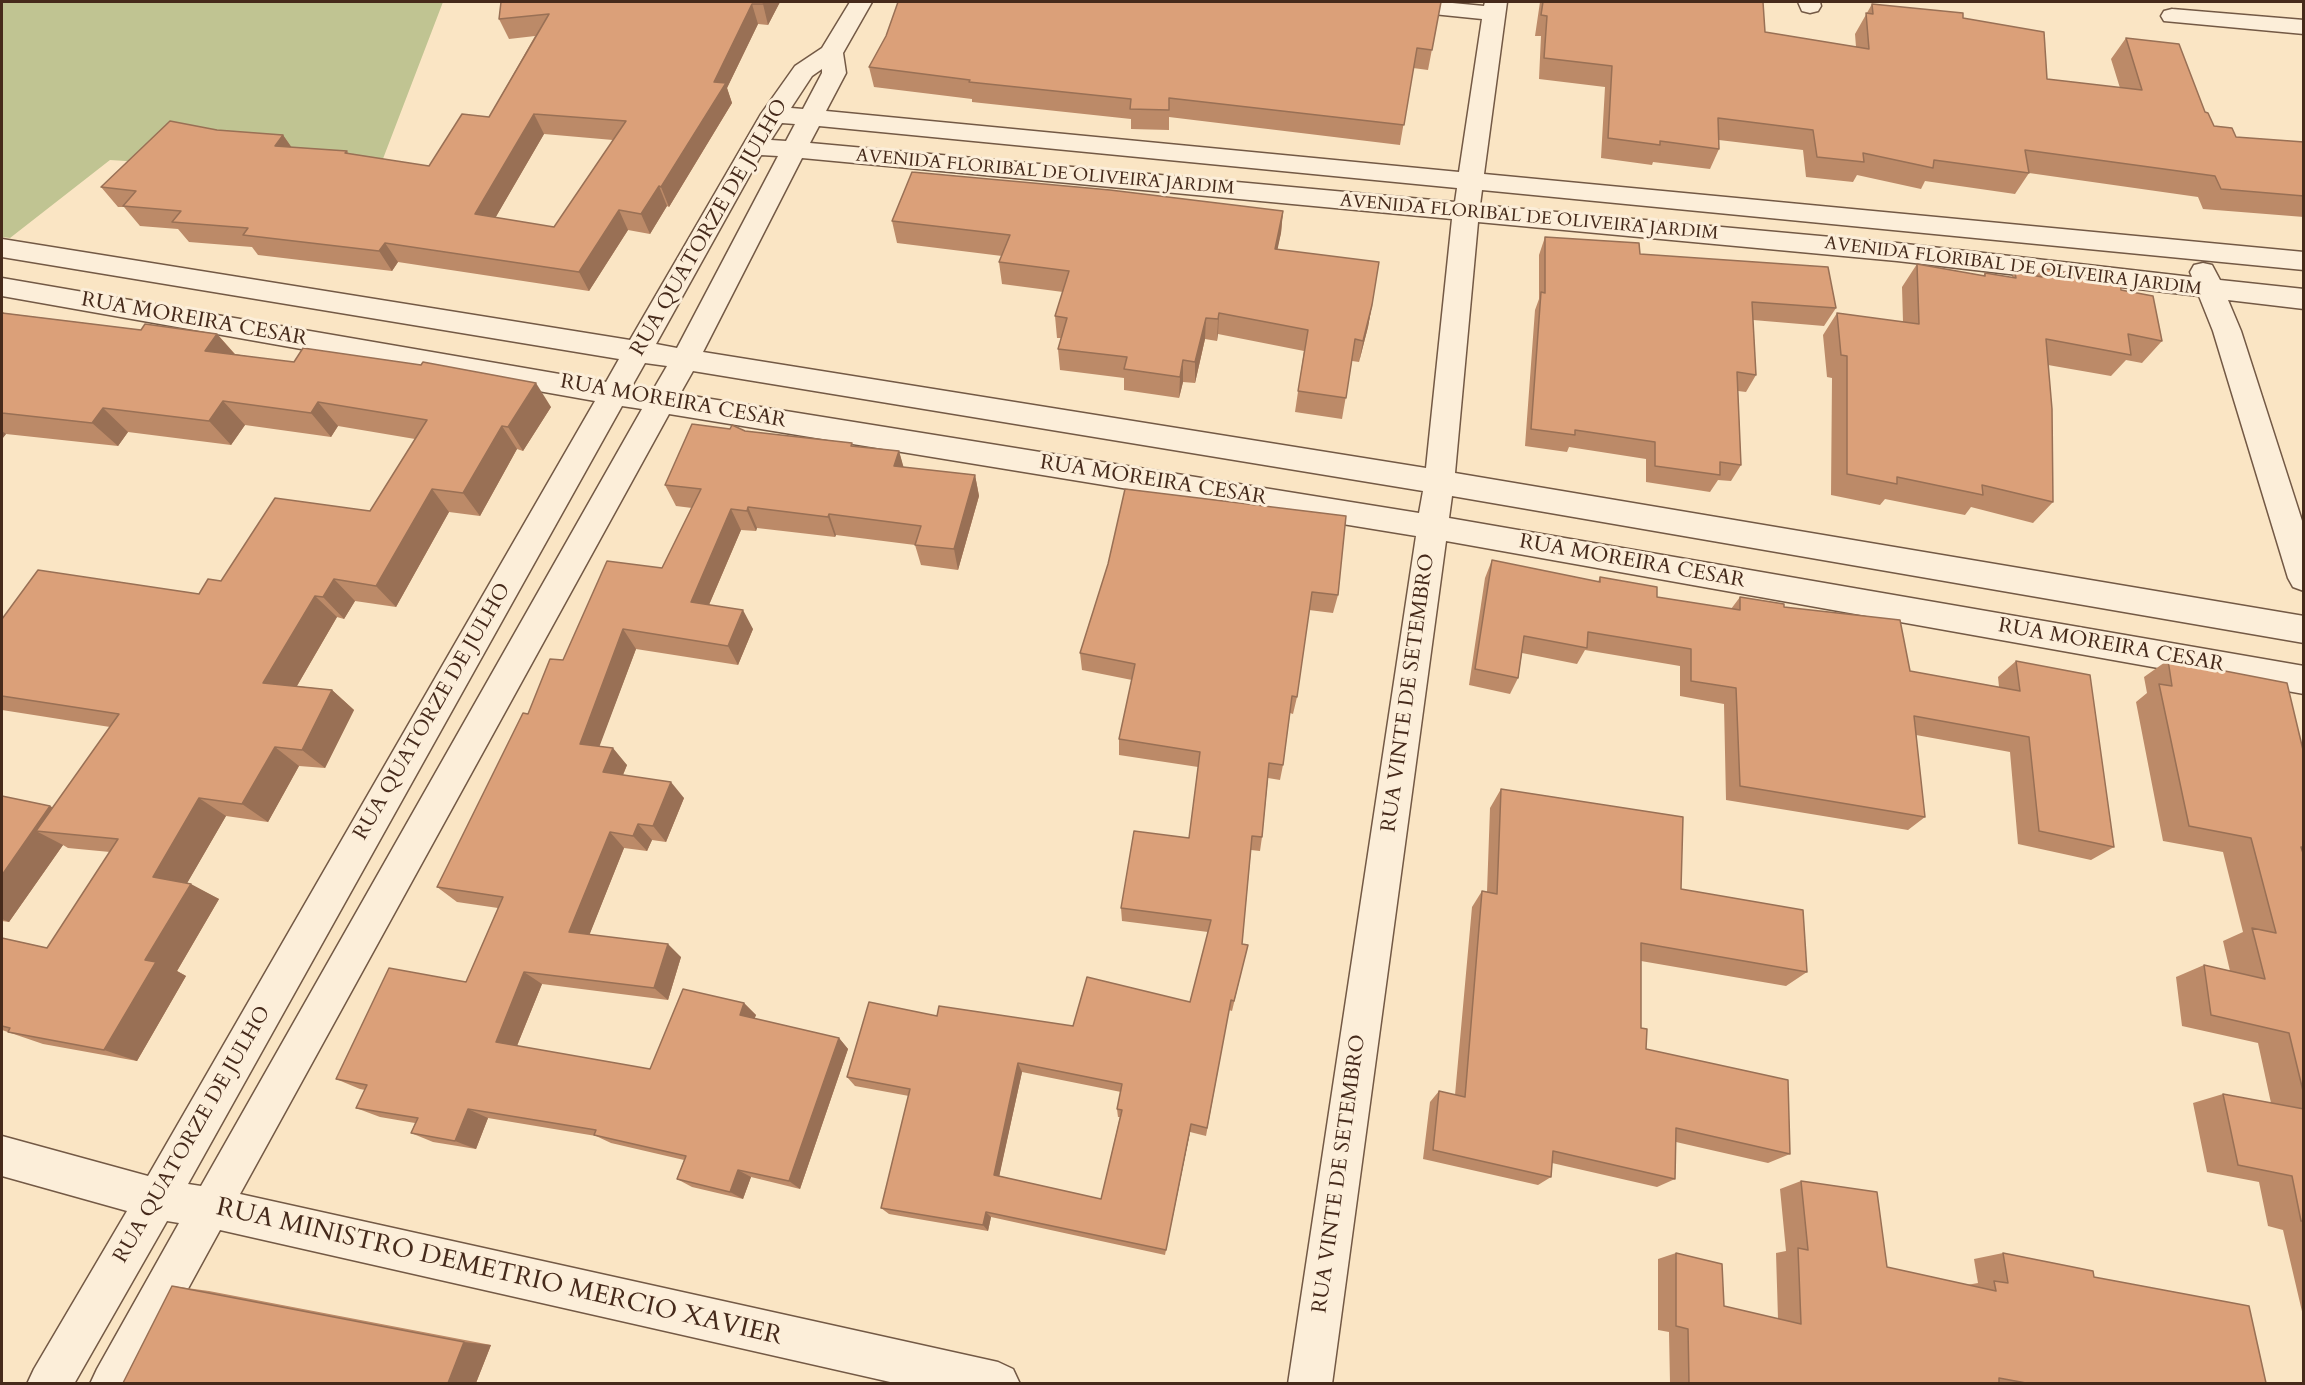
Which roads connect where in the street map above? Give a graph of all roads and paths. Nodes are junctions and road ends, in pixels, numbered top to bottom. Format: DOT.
graph roads {
  1 [pos="861,2"];
  2 [pos="1384,2"];
  3 [pos="1495,8"];
  4 [pos="2172,16"];
  5 [pos="2304,27"];
  6 [pos="831,53"];
  7 [pos="773,114"];
  8 [pos="810,118"];
  9 [pos="754,146"];
  10 [pos="793,149"];
  11 [pos="1134,149"];
  12 [pos="1470,180"];
  13 [pos="1125,181"];
  14 [pos="1466,212"];
  15 [pos="1892,220"];
  16 [pos="2,248"];
  17 [pos="2194,250"];
  18 [pos="1897,252"];
  19 [pos="2304,261"];
  20 [pos="685,268"];
  21 [pos="727,276"];
  22 [pos="2,287"];
  23 [pos="2211,290"];
  24 [pos="2304,298"];
  25 [pos="638,353"];
  26 [pos="685,359"];
  27 [pos="614,392"];
  28 [pos="661,402"];
  29 [pos="1439,482"];
  30 [pos="1433,527"];
  31 [pos="514,568"];
  32 [pos="562,578"];
  33 [pos="2304,578"];
  34 [pos="2304,630"];
  35 [pos="2304,680"];
  36 [pos="406,759"];
  37 [pos="454,772"];
  38 [pos="292,962"];
  39 [pos="340,978"];
  40 [pos="2,1156"];
  41 [pos="157,1199"];
  42 [pos="211,1208"];
  43 [pos="49,1383"];
  44 [pos="112,1383"];
  45 [pos="998,1383"];
  46 [pos="1310,1383"];
  1 -- 6 [label="street, RUA QUATORZE DE JULHO"];
  2 -- 3 [label="street"];
  3 -- 12 [label="street, RUA VINTE DE SETEMBRO"];
  4 -- 5 [label="street"];
  6 -- 7 [label="street, RUA QUATORZE DE JULHO"];
  6 -- 8 [label="street, RUA QUATORZE DE JULHO"];
  7 -- 8 [label="street, AVENIDA FLORIBAL DE OLIVEIRA JARDIM"];
  7 -- 9 [label="street, RUA QUATORZE DE JULHO"];
  8 -- 10 [label="street, RUA QUATORZE DE JULHO"];
  8 -- 11 [label="street, AVENIDA FLORIBAL DE OLIVEIRA JARDIM"];
  9 -- 10 [label="street, AVENIDA FLORIBAL DE OLIVEIRA JARDIM"];
  9 -- 20 [label="street, RUA QUATORZE DE JULHO"];
  10 -- 13 [label="street, AVENIDA FLORIBAL DE OLIVEIRA JARDIM"];
  10 -- 21 [label="street, RUA QUATORZE DE JULHO"];
  11 -- 12 [label="street, AVENIDA FLORIBAL DE OLIVEIRA JARDIM"];
  11 -- 13 [label="street"];
  12 -- 14 [label="street, RUA VINTE DE SETEMBRO"];
  12 -- 15 [label="street, AVENIDA FLORIBAL DE OLIVEIRA JARDIM"];
  13 -- 14 [label="street, AVENIDA FLORIBAL DE OLIVEIRA JARDIM"];
  14 -- 18 [label="street, AVENIDA FLORIBAL DE OLIVEIRA JARDIM"];
  14 -- 29 [label="street, RUA VINTE DE SETEMBRO"];
  15 -- 17 [label="street, AVENIDA FLORIBAL DE OLIVEIRA JARDIM"];
  15 -- 18 [label="street"];
  16 -- 25 [label="street, RUA MOREIRA CESAR"];
  17 -- 19 [label="street, AVENIDA FLORIBAL DE OLIVEIRA JARDIM"];
  17 -- 23 [label="street"];
  18 -- 23 [label="street, AVENIDA FLORIBAL DE OLIVEIRA JARDIM"];
  20 -- 21 [label="street"];
  20 -- 25 [label="street, RUA QUATORZE DE JULHO"];
  21 -- 26 [label="street, RUA QUATORZE DE JULHO"];
  22 -- 27 [label="street, RUA MOREIRA CESAR"];
  23 -- 24 [label="street, AVENIDA FLORIBAL DE OLIVEIRA JARDIM"];
  23 -- 33 [label="street"];
  25 -- 26 [label="street, RUA MOREIRA CESAR"];
  25 -- 27 [label="street, RUA QUATORZE DE JULHO"];
  26 -- 28 [label="street, RUA QUATORZE DE JULHO"];
  26 -- 29 [label="street, RUA MOREIRA CESAR"];
  27 -- 28 [label="street, RUA MOREIRA CESAR"];
  27 -- 31 [label="street, RUA QUATORZE DE JULHO"];
  28 -- 30 [label="street, RUA MOREIRA CESAR"];
  28 -- 32 [label="street, RUA QUATORZE DE JULHO"];
  29 -- 30 [label="street, RUA VINTE DE SETEMBRO"];
  29 -- 34 [label="street, RUA MOREIRA CESAR"];
  30 -- 35 [label="street, RUA MOREIRA CESAR"];
  30 -- 46 [label="street, RUA VINTE DE SETEMBRO"];
  31 -- 32 [label="street"];
  31 -- 36 [label="street, RUA QUATORZE DE JULHO"];
  32 -- 37 [label="street, RUA QUATORZE DE JULHO"];
  36 -- 37 [label="street"];
  36 -- 38 [label="street, RUA QUATORZE DE JULHO"];
  37 -- 39 [label="street, RUA QUATORZE DE JULHO"];
  38 -- 39 [label="street"];
  38 -- 41 [label="street, RUA QUATORZE DE JULHO"];
  39 -- 42 [label="street, RUA QUATORZE DE JULHO"];
  40 -- 41 [label="street, RUA MINISTRO DEMETRIO MERCIO XAVIER"];
  41 -- 42 [label="street, RUA MINISTRO DEMETRIO MERCIO XAVIER"];
  41 -- 43 [label="street, RUA QUATORZE DE JULHO"];
  42 -- 44 [label="street, RUA QUATORZE DE JULHO"];
  42 -- 45 [label="street, RUA MINISTRO DEMETRIO MERCIO XAVIER"];
}
